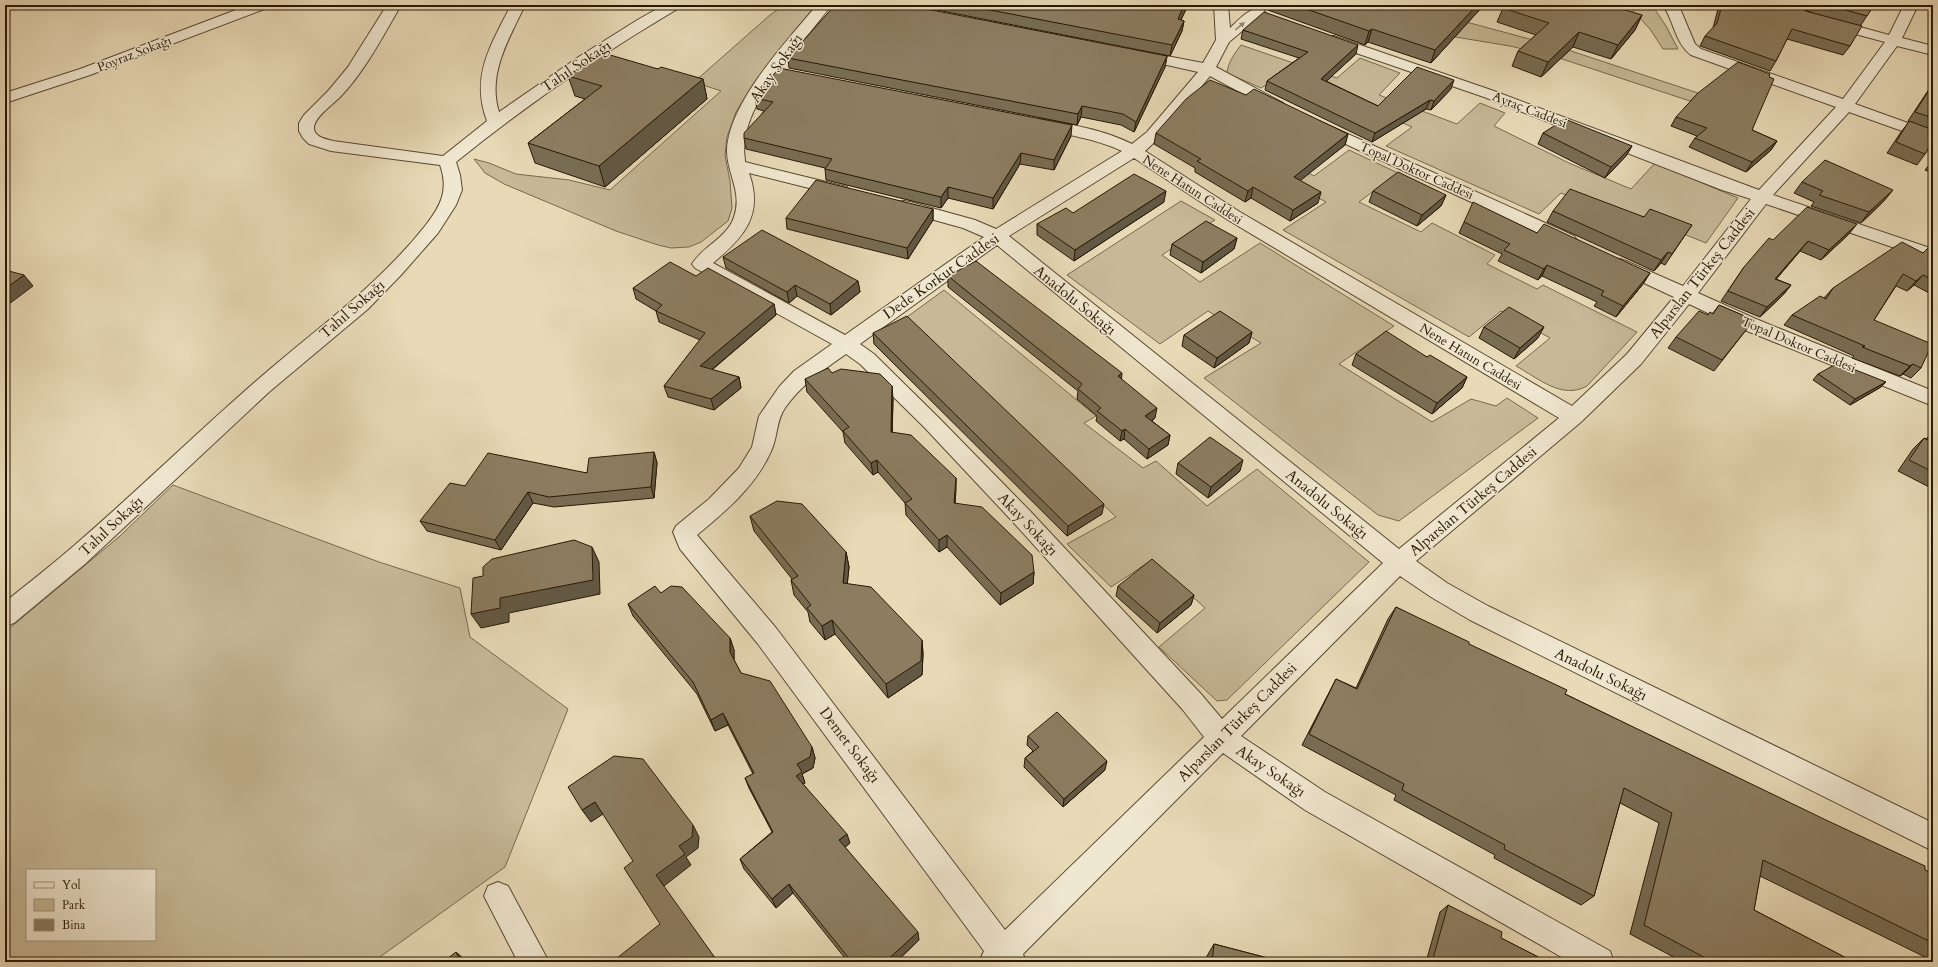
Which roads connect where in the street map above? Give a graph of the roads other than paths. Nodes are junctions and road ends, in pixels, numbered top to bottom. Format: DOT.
graph roads {
  1 [pos="262,5"];
  2 [pos="394,5"];
  3 [pos="518,5"];
  4 [pos="674,5"];
  5 [pos="824,5"];
  6 [pos="1222,5"];
  7 [pos="1240,5"];
  8 [pos="1670,5"];
  9 [pos="1777,5"];
  10 [pos="1911,5"];
  11 [pos="1313,34"];
  12 [pos="1223,40"];
  13 [pos="1893,41"];
  14 [pos="1122,51"];
  15 [pos="1933,51"];
  16 [pos="1208,69"];
  17 [pos="5,98"];
  18 [pos="1845,107"];
  19 [pos="1029,121"];
  20 [pos="495,122"];
  21 [pos="1933,137"];
  22 [pos="1134,151"];
  23 [pos="447,161"];
  24 [pos="737,165"];
  25 [pos="861,196"];
  26 [pos="1762,197"];
  27 [pos="885,201"];
  28 [pos="997,236"];
  29 [pos="1579,245"];
  30 [pos="1933,255"];
  31 [pos="1608,258"];
  32 [pos="1685,295"];
  33 [pos="845,343"];
  34 [pos="1933,399"];
  35 [pos="1574,417"];
  36 [pos="684,532"];
  37 [pos="1399,562"];
  38 [pos="5,616"];
  39 [pos="1221,736"];
  40 [pos="1933,837"];
  41 [pos="498,896"];
  42 [pos="1003,959"];
  43 [pos="534,962"];
  44 [pos="1599,962"];
  1 -- 17 [label="street, Poyraz Sokağı"];
  2 -- 23 [label="street"];
  3 -- 20 [label="street"];
  4 -- 20 [label="street, Tahıl Sokağı"];
  5 -- 24 [label="street, Akay Sokağı"];
  6 -- 12 [label="street, Dede Korkut Caddesi"];
  12 -- 7 [label="street, Dede Korkut Caddesi, one-way"];
  8 -- 18 [label="street"];
  9 -- 13 [label="street"];
  10 -- 13 [label="street, Alparslan Türkeş Caddesi"];
  11 -- 26 [label="street, Aytaç Caddesi"];
  12 -- 16 [label="street, Dede Korkut Caddesi"];
  13 -- 15 [label="street"];
  13 -- 18 [label="street, Alparslan Türkeş Caddesi"];
  14 -- 16 [label="street, Topal Doktor Caddesi"];
  16 -- 22 [label="street, Dede Korkut Caddesi"];
  16 -- 29 [label="street, Topal Doktor Caddesi"];
  18 -- 21 [label="street"];
  18 -- 26 [label="street, Alparslan Türkeş Caddesi"];
  19 -- 22 [label="street, Nene Hatun Caddesi"];
  20 -- 23 [label="street, Tahıl Sokağı"];
  22 -- 28 [label="street, Dede Korkut Caddesi"];
  22 -- 35 [label="street, Nene Hatun Caddesi"];
  23 -- 38 [label="street, Tahıl Sokağı"];
  24 -- 25 [label="street"];
  24 -- 33 [label="street, Akay Sokağı"];
  26 -- 30 [label="street, Aytaç Caddesi"];
  26 -- 32 [label="street, Alparslan Türkeş Caddesi"];
  27 -- 28 [label="street, Anadolu Sokağı"];
  28 -- 33 [label="street, Dede Korkut Caddesi"];
  28 -- 37 [label="street, Anadolu Sokağı"];
  31 -- 32 [label="street, Topal Doktor Caddesi"];
  32 -- 34 [label="street, Topal Doktor Caddesi"];
  32 -- 35 [label="street, Alparslan Türkeş Caddesi"];
  33 -- 36 [label="street, Dede Korkut Caddesi"];
  33 -- 39 [label="street, Akay Sokağı"];
  35 -- 37 [label="street, Alparslan Türkeş Caddesi"];
  36 -- 42 [label="street, Demet Sokağı"];
  37 -- 39 [label="street, Alparslan Türkeş Caddesi"];
  37 -- 40 [label="street, Anadolu Sokağı"];
  39 -- 42 [label="street, Alparslan Türkeş Caddesi"];
  39 -- 44 [label="street, Akay Sokağı"];
  41 -- 43 [label="street"];
}
